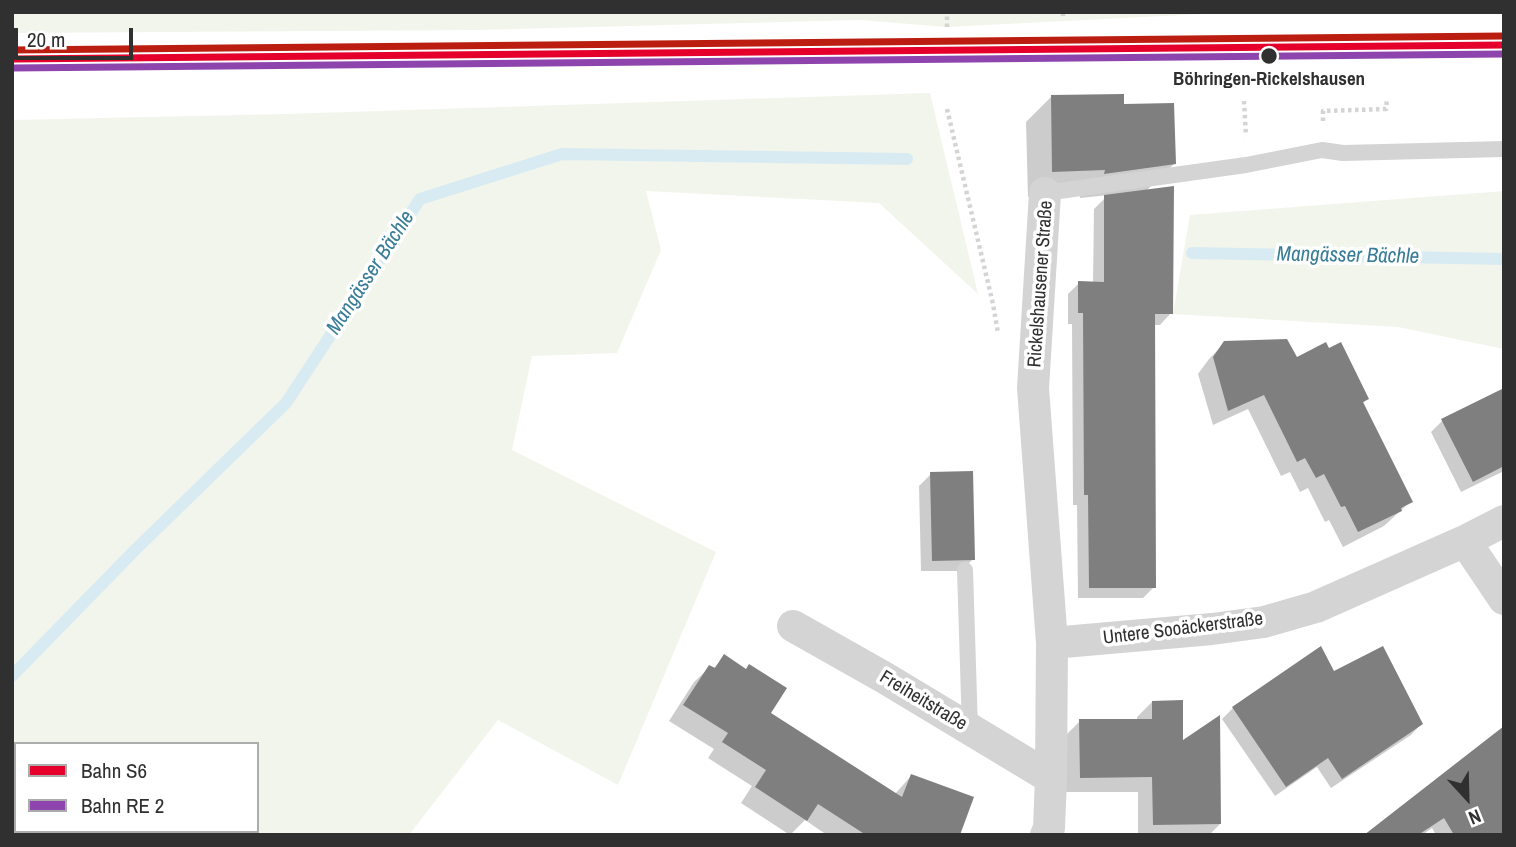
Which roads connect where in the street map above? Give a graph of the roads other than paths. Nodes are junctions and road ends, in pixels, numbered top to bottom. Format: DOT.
graph roads {
  1 [pos="1504,149"];
  2 [pos="1045,193"];
  3 [pos="1504,521"];
  4 [pos="1465,541"];
  5 [pos="965,570"];
  6 [pos="1504,599"];
  7 [pos="793,626"];
  8 [pos="1052,643"];
  9 [pos="970,730"];
  10 [pos="1051,778"];
  11 [pos="1051,832"];
  1 -- 2 [label="lane, Rickelshausener Straße"];
  2 -- 8 [label="street, Rickelshausener Straße"];
  3 -- 4 [label="street, Untere Sooäckerstraße"];
  4 -- 6 [label="street"];
  4 -- 8 [label="street, Untere Sooäckerstraße"];
  5 -- 9 [label="lane"];
  7 -- 9 [label="street, Freiheitstraße"];
  8 -- 10 [label="street, Rickelshausener Straße"];
  9 -- 10 [label="street, Freiheitstraße"];
  10 -- 11 [label="street, Rickelshausener Straße"];
}
